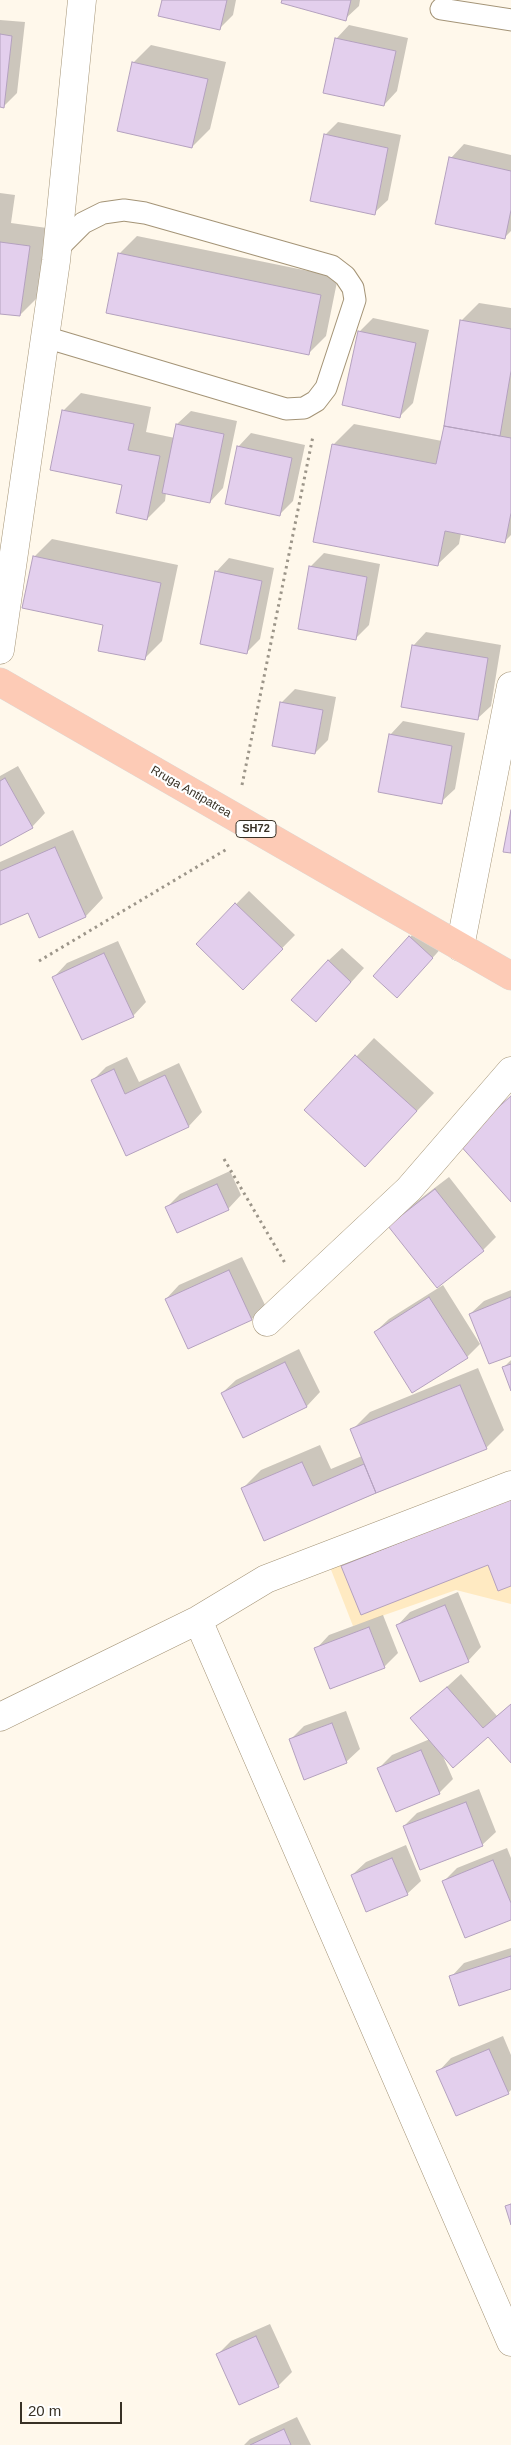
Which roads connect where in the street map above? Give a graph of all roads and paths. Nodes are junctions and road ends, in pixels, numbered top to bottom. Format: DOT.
graph roads {
  1 [pos="82,0"];
  2 [pos="441,10"];
  3 [pos="511,20"];
  4 [pos="57,249"];
  5 [pos="45,337"];
  6 [pos="316,401"];
  7 [pos="0,650"];
  8 [pos="0,682"];
  9 [pos="511,686"];
  10 [pos="246,824"];
  11 [pos="460,947"];
  12 [pos="39,961"];
  13 [pos="511,976"];
  14 [pos="511,1071"];
  15 [pos="224,1159"];
  16 [pos="302,1291"];
  17 [pos="267,1322"];
  18 [pos="511,1486"];
  19 [pos="198,1620"];
  20 [pos="0,1717"];
  21 [pos="511,2342"];
  1 -- 4 [label="street"];
  2 -- 3 [label="lane"];
  4 -- 5 [label="street"];
  4 -- 6 [label="lane"];
  5 -- 6 [label="lane"];
  5 -- 7 [label="street"];
  6 -- 10 [label="path"];
  8 -- 10 [label="main road, Rruga Antipatrea / SH72"];
  9 -- 11 [label="street"];
  10 -- 11 [label="main road, Rruga Antipatrea / SH72"];
  10 -- 12 [label="path"];
  11 -- 13 [label="main road, Rruga Antipatrea / SH72"];
  14 -- 16 [label="street"];
  15 -- 16 [label="path"];
  16 -- 17 [label="street"];
  18 -- 19 [label="street"];
  19 -- 20 [label="street"];
  19 -- 21 [label="street"];
}
